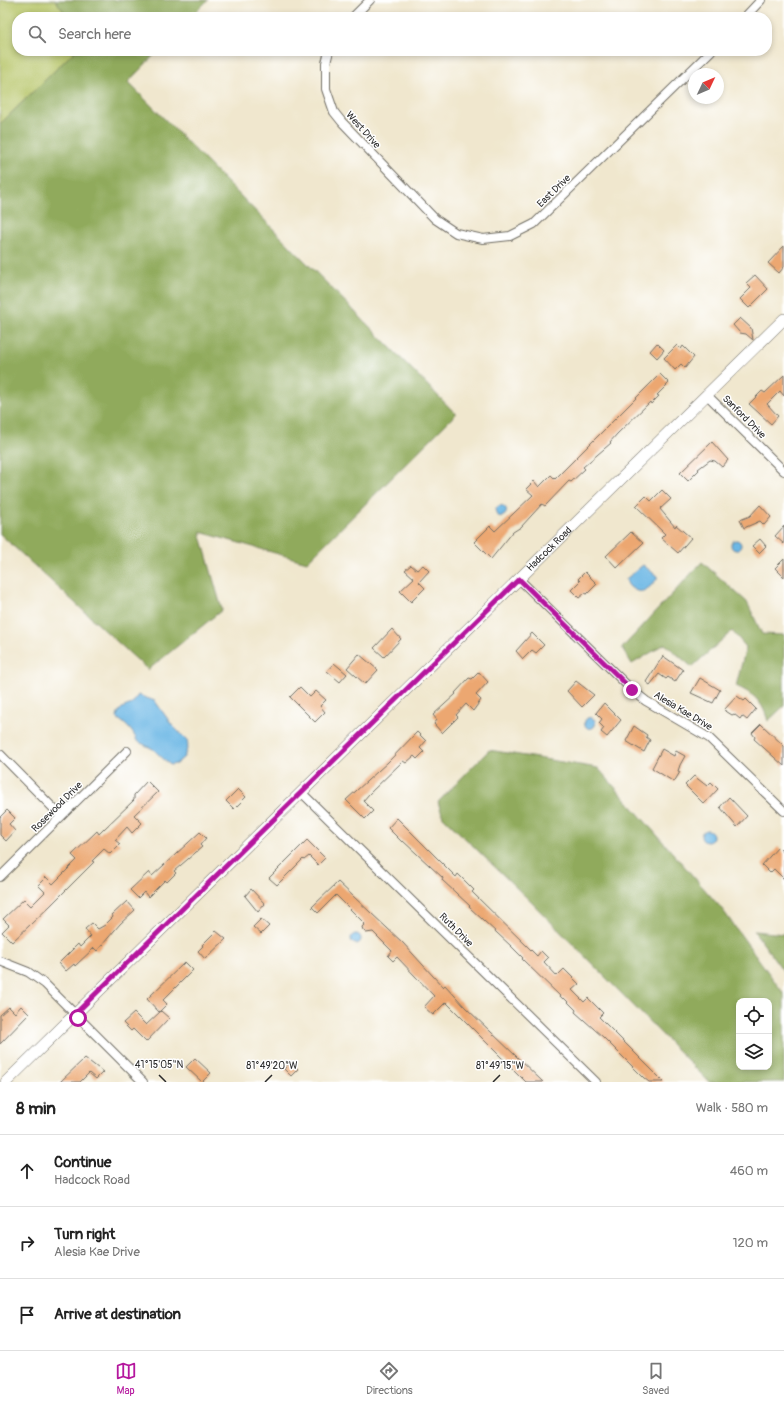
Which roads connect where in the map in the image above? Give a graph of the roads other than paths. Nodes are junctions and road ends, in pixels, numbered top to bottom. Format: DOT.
graph roads {
  1 [pos="370,0"];
  2 [pos="761,0"];
  3 [pos="358,12"];
  4 [pos="750,12"];
  5 [pos="328,56"];
  6 [pos="706,56"];
  7 [pos="389,172"];
  8 [pos="784,319"];
  9 [pos="707,395"];
  10 [pos="784,471"];
  11 [pos="519,579"];
  12 [pos="127,751"];
  13 [pos="0,754"];
  14 [pos="301,792"];
  15 [pos="784,811"];
  16 [pos="61,816"];
  17 [pos="0,877"];
  18 [pos="0,961"];
  19 [pos="75,1014"];
  20 [pos="6,1082"];
  21 [pos="143,1082"];
  22 [pos="596,1082"];
  1 -- 3 [label="street"];
  2 -- 4 [label="street"];
  5 -- 7 [label="street, West Drive"];
  6 -- 7 [label="street, East Drive"];
  8 -- 9 [label="street, Hadcock Road"];
  9 -- 10 [label="street, Sanford Drive"];
  9 -- 11 [label="street, Hadcock Road"];
  11 -- 14 [label="street, Hadcock Road"];
  11 -- 15 [label="street, Alesia Kae Drive"];
  12 -- 16 [label="street, Rosewood Drive"];
  13 -- 16 [label="street"];
  14 -- 19 [label="street, Hadcock Road"];
  14 -- 22 [label="street, Ruth Drive"];
  16 -- 17 [label="street, Rosewood Drive"];
  18 -- 19 [label="street"];
  19 -- 20 [label="street, Hadcock Road"];
  19 -- 21 [label="street"];
}
